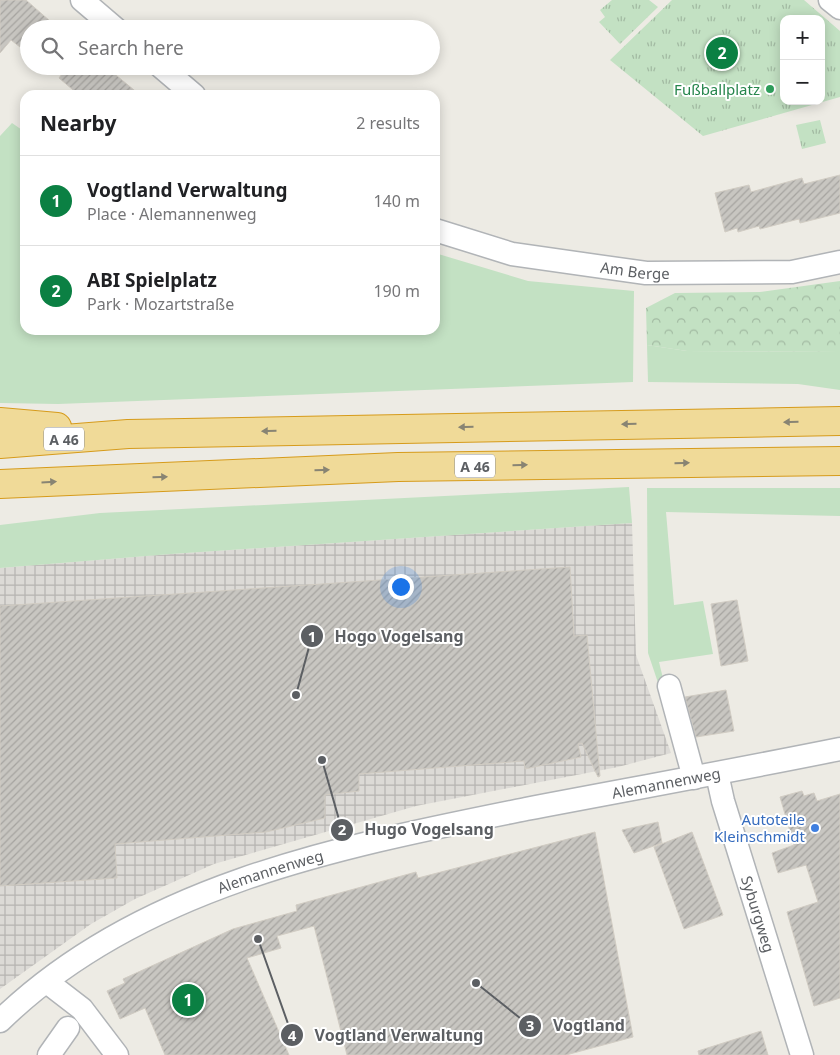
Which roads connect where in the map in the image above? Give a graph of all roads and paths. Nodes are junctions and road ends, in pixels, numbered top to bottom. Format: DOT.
graph roads {
  1 [pos="82,0"];
  2 [pos="830,0"];
  3 [pos="840,8"];
  4 [pos="105,20"];
  5 [pos="171,75"];
  6 [pos="188,90"];
  7 [pos="440,232"];
  8 [pos="840,262"];
  9 [pos="840,421"];
  10 [pos="0,422"];
  11 [pos="128,434"];
  12 [pos="0,444"];
  13 [pos="840,461"];
  14 [pos="0,484"];
  15 [pos="669,686"];
  16 [pos="840,749"];
  17 [pos="717,774"];
  18 [pos="694,778"];
  19 [pos="47,982"];
  20 [pos="2,1016"];
  21 [pos="68,1028"];
  22 [pos="49,1055"];
  23 [pos="117,1055"];
  24 [pos="802,1055"];
  1 -- 4 [label="street"];
  2 -- 3 [label="street"];
  5 -- 6 [label="street"];
  7 -- 8 [label="street, Am Berge"];
  9 -- 11 [label="highway, A 46, one-way"];
  10 -- 11 [label="highway"];
  11 -- 12 [label="highway, A 46"];
  14 -- 13 [label="highway, A 46, one-way"];
  15 -- 18 [label="street"];
  16 -- 17 [label="street, Alemannenweg"];
  17 -- 18 [label="street, Alemannenweg"];
  17 -- 24 [label="street, Syburgweg"];
  18 -- 19 [label="street, Alemannenweg"];
  19 -- 20 [label="street, Alemannenweg"];
  19 -- 23 [label="street"];
  21 -- 22 [label="street"];
}
